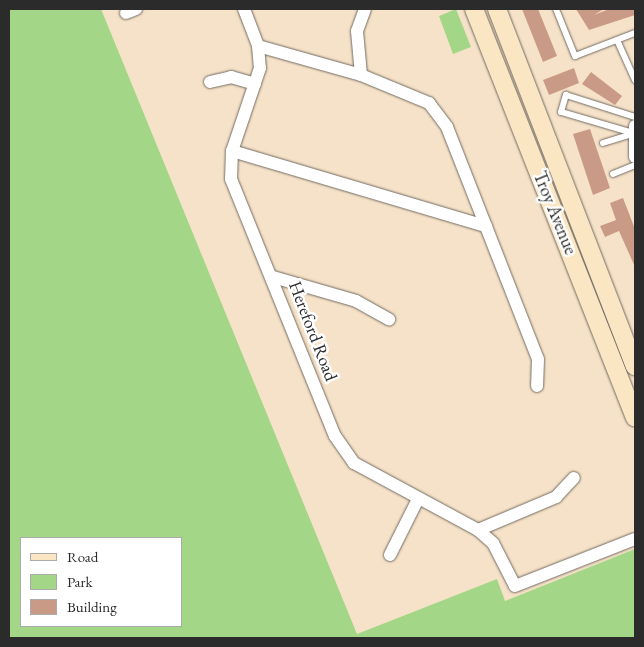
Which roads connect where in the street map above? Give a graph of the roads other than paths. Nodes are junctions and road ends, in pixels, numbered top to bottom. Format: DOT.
graph roads {
  1 [pos="244,9"];
  2 [pos="365,9"];
  3 [pos="474,9"];
  4 [pos="496,9"];
  5 [pos="556,9"];
  6 [pos="635,33"];
  7 [pos="617,40"];
  8 [pos="258,46"];
  9 [pos="361,74"];
  10 [pos="635,80"];
  11 [pos="210,82"];
  12 [pos="255,84"];
  13 [pos="635,117"];
  14 [pos="634,130"];
  15 [pos="603,143"];
  16 [pos="232,151"];
  17 [pos="635,157"];
  18 [pos="635,165"];
  19 [pos="613,174"];
  20 [pos="486,226"];
  21 [pos="273,277"];
  22 [pos="389,319"];
  23 [pos="635,366"];
  24 [pos="537,386"];
  25 [pos="635,417"];
  26 [pos="574,478"];
  27 [pos="418,500"];
  28 [pos="478,530"];
  29 [pos="635,539"];
  30 [pos="390,555"];
  1 -- 8 [label="street, Hereford Road"];
  2 -- 9 [label="street"];
  3 -- 25 [label="main road, Troy Avenue"];
  4 -- 23 [label="main road, Troy Avenue"];
  5 -- 7 [label="lane"];
  6 -- 7 [label="lane"];
  7 -- 10 [label="lane"];
  8 -- 9 [label="street"];
  8 -- 12 [label="street, Hereford Road"];
  9 -- 20 [label="street"];
  11 -- 12 [label="street"];
  12 -- 16 [label="street, Hereford Road"];
  13 -- 14 [label="lane"];
  14 -- 15 [label="lane"];
  14 -- 17 [label="street"];
  16 -- 20 [label="street"];
  16 -- 21 [label="street, Hereford Road"];
  18 -- 19 [label="lane"];
  20 -- 24 [label="street"];
  21 -- 22 [label="street"];
  21 -- 27 [label="street, Hereford Road"];
  26 -- 28 [label="street"];
  27 -- 28 [label="street, Hereford Road"];
  27 -- 30 [label="street"];
  28 -- 29 [label="street, Hereford Road"];
}
